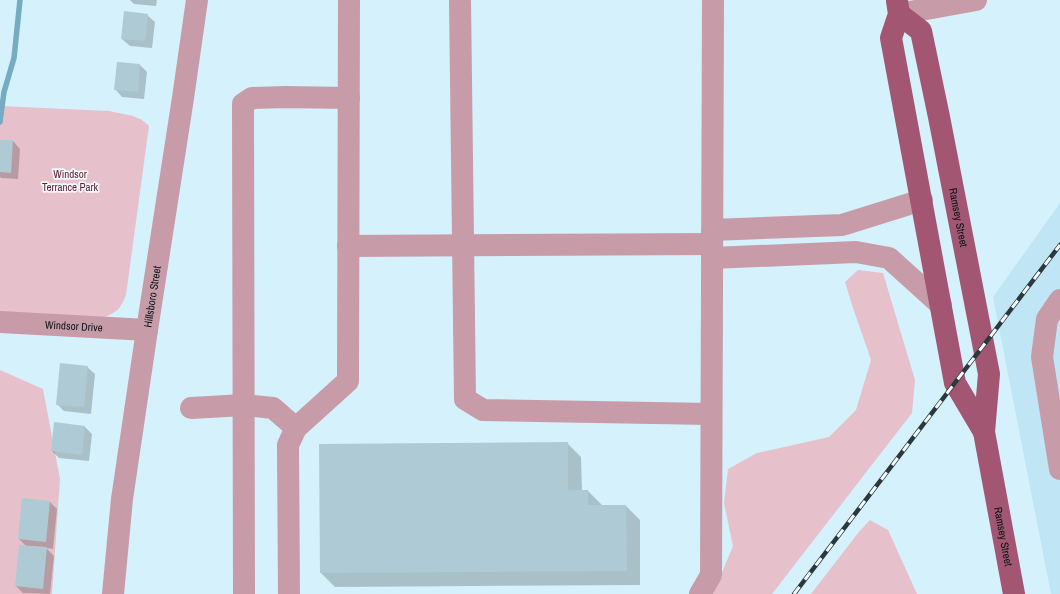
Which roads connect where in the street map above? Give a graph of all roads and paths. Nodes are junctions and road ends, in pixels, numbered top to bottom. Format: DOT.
graph roads {
  1 [pos="197,0"];
  2 [pos="349,0"];
  3 [pos="460,0"];
  4 [pos="713,0"];
  5 [pos="976,0"];
  6 [pos="898,7"];
  7 [pos="349,98"];
  8 [pos="922,200"];
  9 [pos="712,244"];
  10 [pos="464,245"];
  11 [pos="348,246"];
  12 [pos="1060,300"];
  13 [pos="941,305"];
  14 [pos="0,322"];
  15 [pos="147,330"];
  16 [pos="244,406"];
  17 [pos="191,408"];
  18 [pos="711,414"];
  19 [pos="296,428"];
  20 [pos="984,432"];
  21 [pos="1060,468"];
  22 [pos="113,594"];
  23 [pos="244,594"];
  24 [pos="289,594"];
  25 [pos="700,594"];
  26 [pos="1014,594"];
  1 -- 15 [label="street, Hillsboro Street"];
  2 -- 7 [label="street"];
  3 -- 10 [label="street"];
  4 -- 9 [label="street"];
  5 -- 6 [label="street"];
  6 -- 8 [label="main road, Ramsey Street"];
  6 -- 20 [label="main road, Ramsey Street"];
  7 -- 11 [label="street"];
  7 -- 16 [label="street"];
  8 -- 9 [label="street"];
  8 -- 13 [label="main road, Ramsey Street"];
  9 -- 10 [label="street"];
  9 -- 13 [label="street"];
  9 -- 18 [label="street"];
  10 -- 11 [label="street"];
  10 -- 18 [label="street"];
  11 -- 19 [label="street"];
  12 -- 21 [label="street"];
  13 -- 20 [label="main road, Ramsey Street"];
  14 -- 15 [label="street, Windsor Drive"];
  15 -- 22 [label="street, Hillsboro Street"];
  16 -- 17 [label="street"];
  16 -- 19 [label="street"];
  16 -- 23 [label="street"];
  18 -- 25 [label="street"];
  19 -- 24 [label="street"];
  20 -- 26 [label="main road, Ramsey Street"];
}
